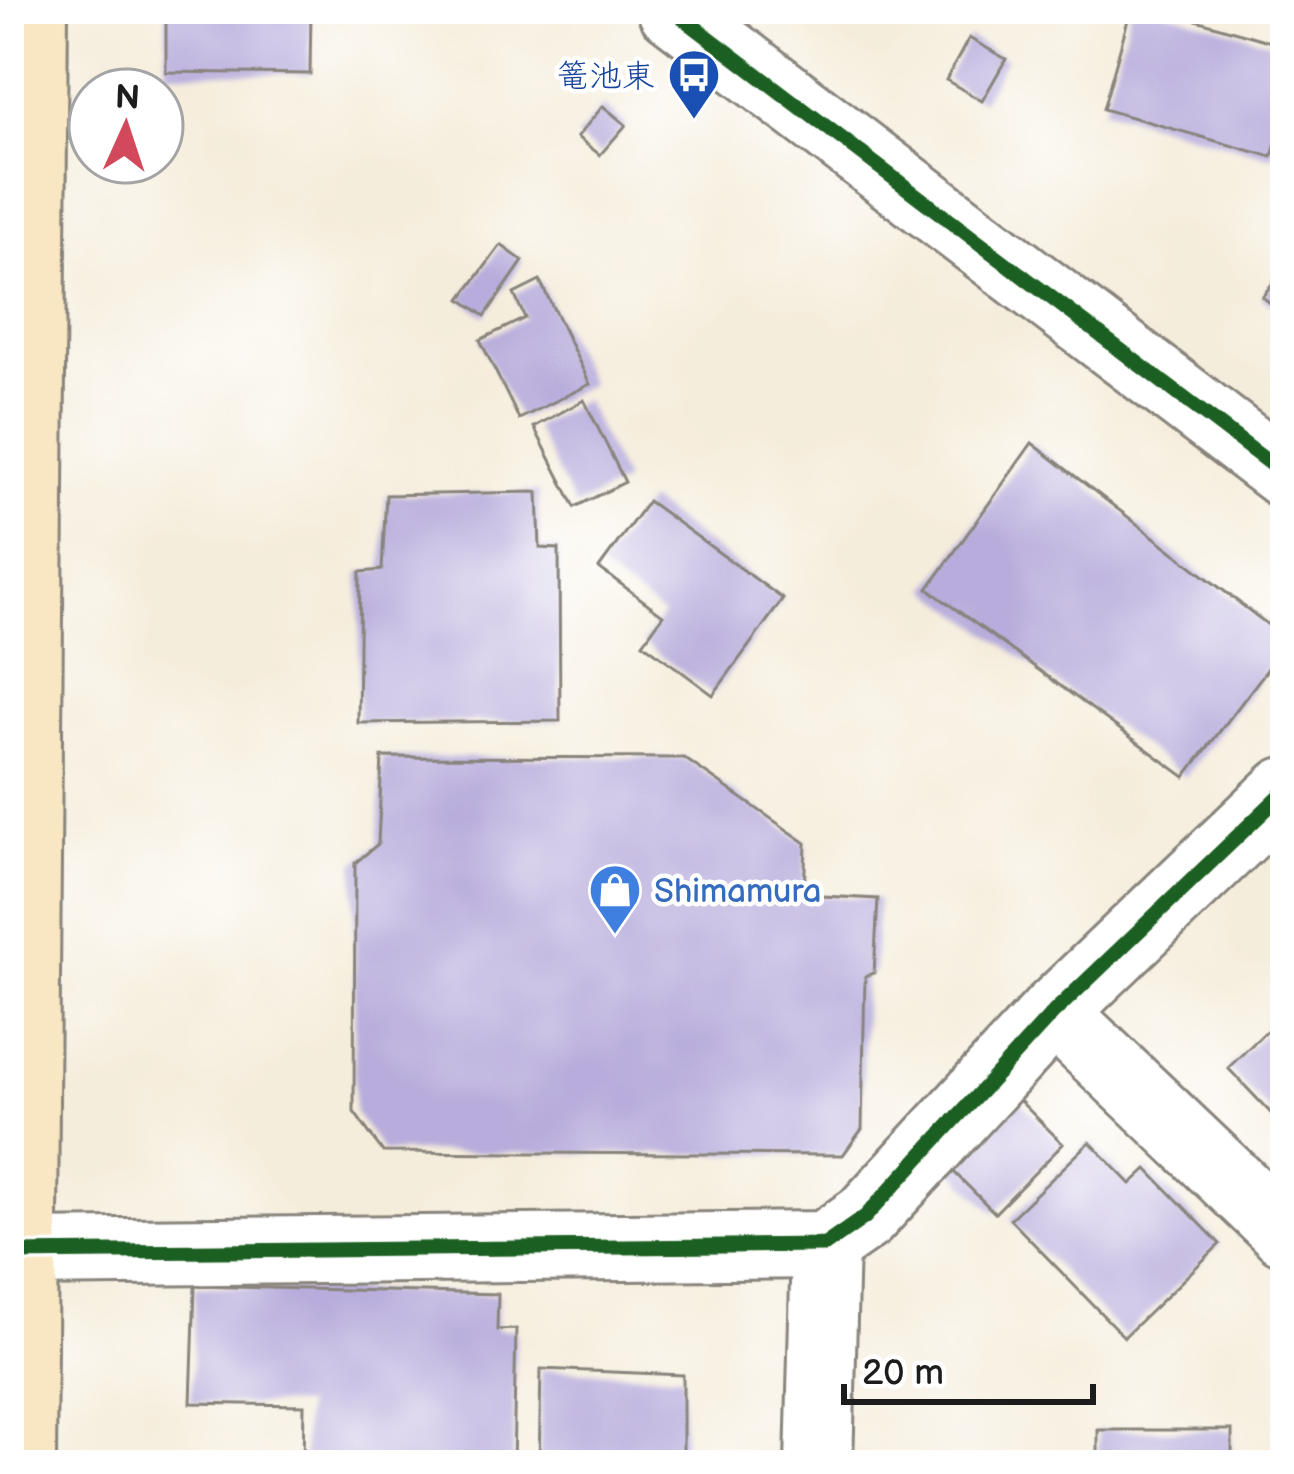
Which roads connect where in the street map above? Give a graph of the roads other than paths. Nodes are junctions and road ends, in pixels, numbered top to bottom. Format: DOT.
graph roads {
  1 [pos="34,9"];
  2 [pos="671,9"];
  3 [pos="1285,475"];
  4 [pos="1285,791"];
  5 [pos="1054,1012"];
  6 [pos="1285,1232"];
  7 [pos="825,1245"];
  8 [pos="16,1253"];
  9 [pos="22,1465"];
  10 [pos="819,1465"];
  1 -- 8 [label="main road"];
  2 -- 3 [label="street"];
  4 -- 5 [label="street"];
  5 -- 6 [label="street"];
  5 -- 7 [label="street"];
  7 -- 8 [label="street"];
  7 -- 10 [label="street"];
  8 -- 9 [label="main road"];
}
